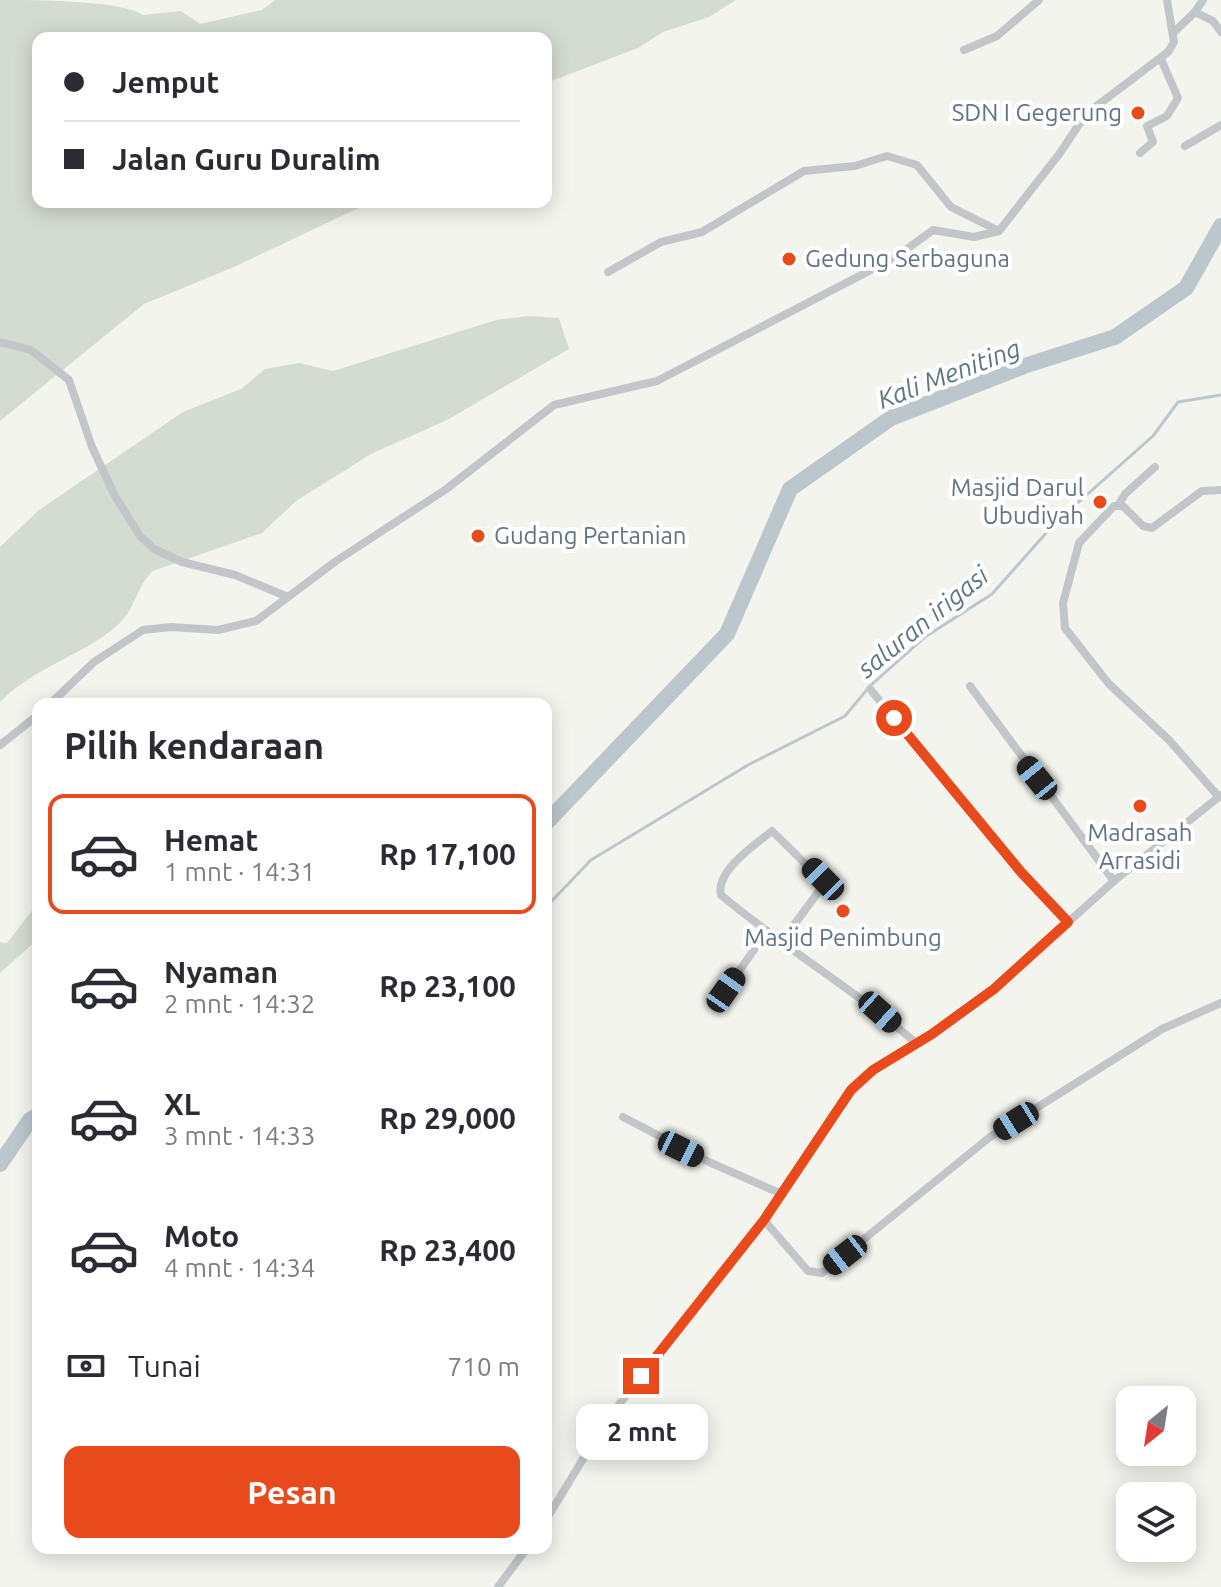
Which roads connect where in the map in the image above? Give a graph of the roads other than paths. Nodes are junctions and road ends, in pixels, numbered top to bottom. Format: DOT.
graph roads {
  1 [pos="1039,0"];
  2 [pos="1167,0"];
  3 [pos="1203,0"];
  4 [pos="1195,12"];
  5 [pos="1221,32"];
  6 [pos="1173,33"];
  7 [pos="964,50"];
  8 [pos="1161,59"];
  9 [pos="1221,125"];
  10 [pos="1185,146"];
  11 [pos="1140,153"];
  12 [pos="999,231"];
  13 [pos="608,272"];
  14 [pos="0,342"];
  15 [pos="1155,467"];
  16 [pos="1221,490"];
  17 [pos="1119,504"];
  18 [pos="288,597"];
  19 [pos="970,686"];
  20 [pos="870,689"];
  21 [pos="56,698"];
  22 [pos="32,720"];
  23 [pos="0,745"];
  24 [pos="1220,796"];
  25 [pos="1114,881"];
  26 [pos="1068,922"];
  27 [pos="767,931"];
  28 [pos="782,941"];
  29 [pos="726,990"];
  30 [pos="1221,1003"];
  31 [pos="916,1043"];
  32 [pos="623,1117"];
  33 [pos="782,1194"];
  34 [pos="764,1220"];
  35 [pos="552,1510"];
  36 [pos="523,1554"];
  37 [pos="498,1587"];
  1 -- 7 [label="street"];
  2 -- 6 [label="street"];
  3 -- 4 [label="street"];
  4 -- 5 [label="street"];
  4 -- 6 [label="street"];
  6 -- 8 [label="street"];
  8 -- 11 [label="street"];
  8 -- 12 [label="street"];
  9 -- 10 [label="street"];
  12 -- 13 [label="street"];
  12 -- 18 [label="street"];
  14 -- 18 [label="street"];
  15 -- 17 [label="street"];
  16 -- 17 [label="street"];
  17 -- 24 [label="street"];
  18 -- 21 [label="street"];
  19 -- 25 [label="street"];
  20 -- 26 [label="street"];
  22 -- 23 [label="street"];
  24 -- 25 [label="street"];
  25 -- 26 [label="street"];
  26 -- 31 [label="street"];
  27 -- 28 [label="street"];
  27 -- 28 [label="street"];
  27 -- 29 [label="street"];
  28 -- 31 [label="street"];
  30 -- 34 [label="street"];
  31 -- 33 [label="street"];
  32 -- 33 [label="street"];
  33 -- 34 [label="street"];
  34 -- 35 [label="street"];
  36 -- 37 [label="street"];
}
